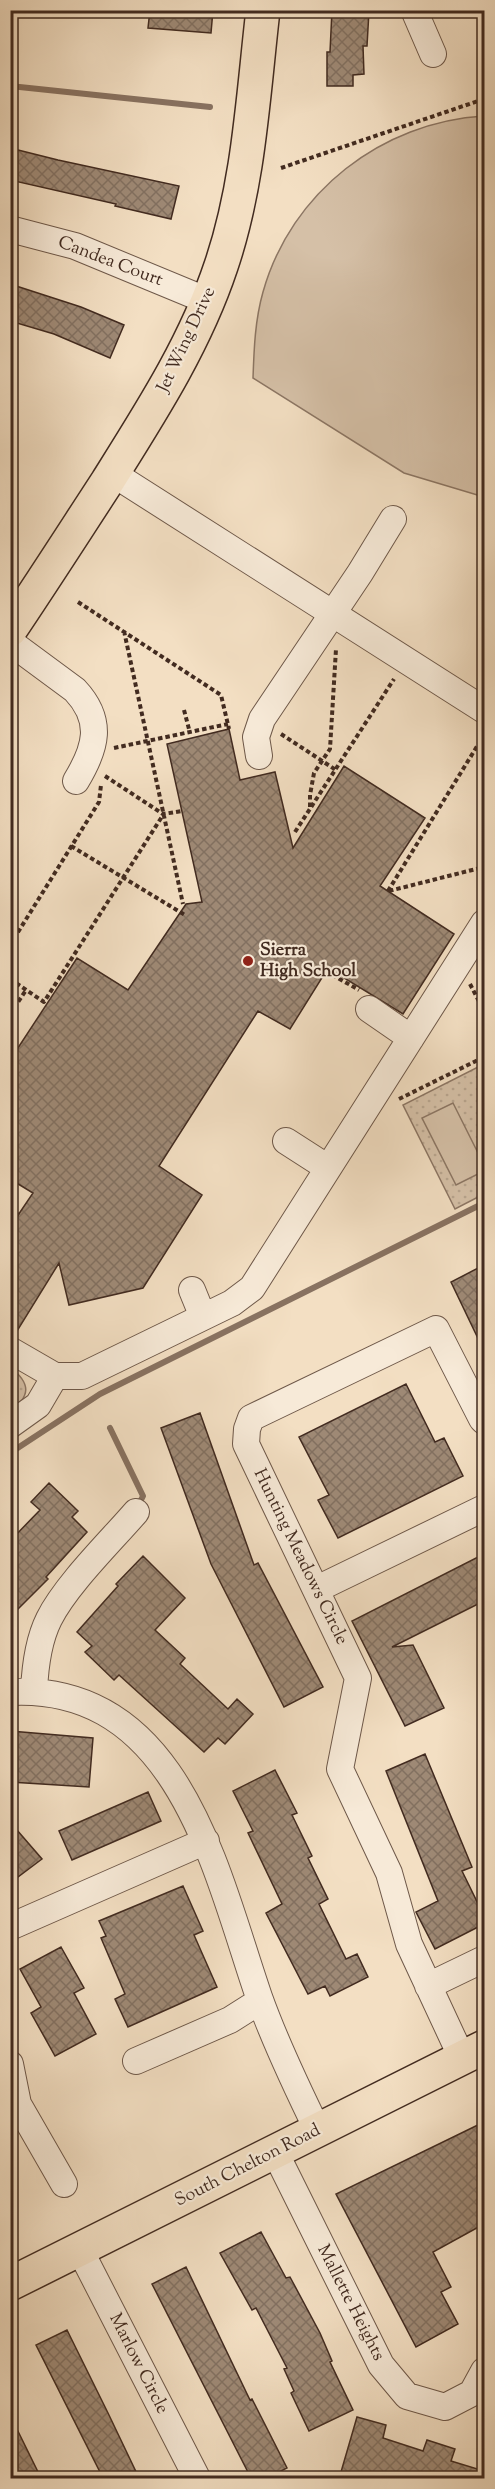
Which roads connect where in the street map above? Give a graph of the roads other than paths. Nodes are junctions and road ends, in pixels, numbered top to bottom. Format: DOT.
graph roads {
  1 [pos="262,10"];
  2 [pos="414,10"];
  3 [pos="433,54"];
  4 [pos="10,229"];
  5 [pos="208,301"];
  6 [pos="112,473"];
  7 [pos="393,519"];
  8 [pos="332,613"];
  9 [pos="10,630"];
  10 [pos="10,642"];
  11 [pos="484,710"];
  12 [pos="259,756"];
  13 [pos="76,781"];
  14 [pos="484,923"];
  15 [pos="369,1009"];
  16 [pos="411,1038"];
  17 [pos="286,1141"];
  18 [pos="328,1168"];
  19 [pos="192,1290"];
  20 [pos="203,1317"];
  21 [pos="10,1350"];
  22 [pos="55,1376"];
  23 [pos="484,1421"];
  24 [pos="10,1425"];
  25 [pos="484,1508"];
  26 [pos="136,1512"];
  27 [pos="317,1589"];
  28 [pos="22,1691"];
  29 [pos="206,1841"];
  30 [pos="10,1927"];
  31 [pos="484,1959"];
  32 [pos="428,1986"];
  33 [pos="260,2001"];
  34 [pos="473,2053"];
  35 [pos="136,2061"];
  36 [pos="10,2064"];
  37 [pos="318,2131"];
  38 [pos="275,2152"];
  39 [pos="64,2184"];
  40 [pos="80,2250"];
  41 [pos="10,2284"];
  42 [pos="484,2372"];
  43 [pos="197,2478"];
  1 -- 5 [label="main road, Jet Wing Drive"];
  2 -- 3 [label="street"];
  4 -- 5 [label="street, Candea Court"];
  5 -- 6 [label="main road, Jet Wing Drive"];
  6 -- 8 [label="street"];
  6 -- 9 [label="main road, Jet Wing Drive"];
  7 -- 8 [label="street"];
  8 -- 11 [label="street"];
  8 -- 12 [label="street"];
  10 -- 13 [label="street"];
  14 -- 16 [label="street"];
  15 -- 16 [label="street"];
  16 -- 18 [label="street"];
  17 -- 18 [label="street"];
  18 -- 20 [label="street"];
  19 -- 20 [label="street"];
  20 -- 22 [label="street"];
  21 -- 22 [label="street"];
  22 -- 24 [label="street"];
  23 -- 27 [label="street, Hunting Meadows Circle"];
  25 -- 27 [label="street"];
  26 -- 28 [label="street"];
  27 -- 32 [label="street, Hunting Meadows Circle"];
  28 -- 29 [label="street"];
  29 -- 30 [label="street"];
  29 -- 33 [label="street"];
  31 -- 32 [label="street"];
  32 -- 34 [label="street, Hunting Meadows Circle"];
  33 -- 35 [label="street"];
  33 -- 37 [label="street"];
  34 -- 37 [label="main road, South Chelton Road"];
  36 -- 39 [label="street"];
  37 -- 38 [label="main road, South Chelton Road"];
  38 -- 40 [label="main road, South Chelton Road"];
  38 -- 42 [label="street, Mallette Heights"];
  40 -- 41 [label="main road, South Chelton Road"];
  40 -- 43 [label="street, Marlow Circle"];
}
